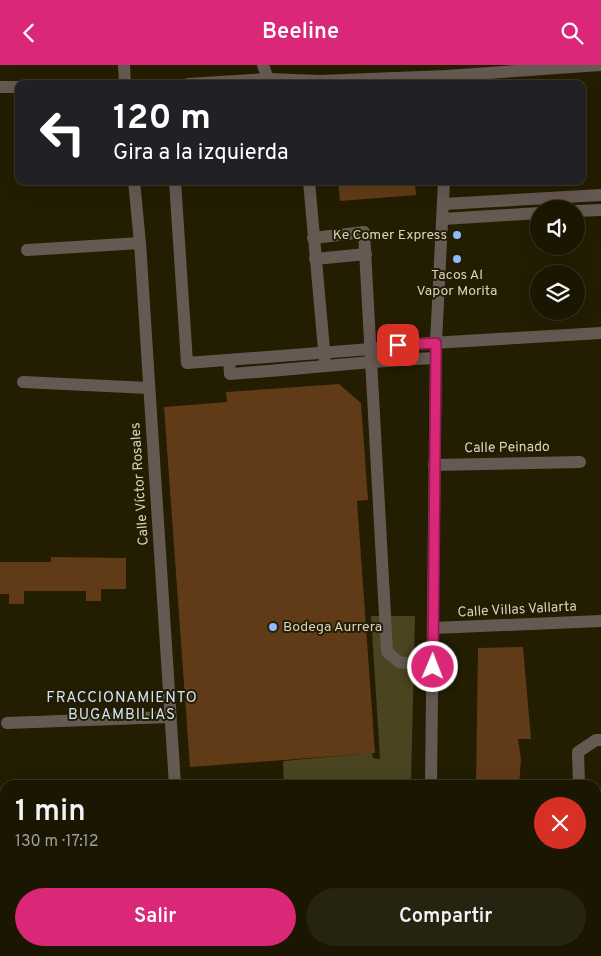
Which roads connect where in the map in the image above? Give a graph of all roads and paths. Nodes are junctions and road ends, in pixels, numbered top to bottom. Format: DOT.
graph roads {
  1 [pos="124,65"];
  2 [pos="264,65"];
  3 [pos="601,65"];
  4 [pos="445,75"];
  5 [pos="268,79"];
  6 [pos="125,80"];
  7 [pos="252,80"];
  8 [pos="285,80"];
  9 [pos="354,80"];
  10 [pos="0,87"];
  11 [pos="15,87"];
  12 [pos="134,185"];
  13 [pos="175,185"];
  14 [pos="309,185"];
  15 [pos="444,185"];
  16 [pos="601,195"];
  17 [pos="443,204"];
  18 [pos="601,210"];
  19 [pos="585,211"];
  20 [pos="530,214"];
  21 [pos="442,219"];
  22 [pos="314,237"];
  23 [pos="140,243"];
  24 [pos="26,250"];
  25 [pos="366,254"];
  26 [pos="315,259"];
  27 [pos="601,333"];
  28 [pos="436,343"];
  29 [pos="371,349"];
  30 [pos="324,352"];
  31 [pos="283,356"];
  32 [pos="436,358"];
  33 [pos="230,360"];
  34 [pos="372,363"];
  35 [pos="326,366"];
  36 [pos="285,370"];
  37 [pos="23,382"];
  38 [pos="149,388"];
  39 [pos="580,462"];
  40 [pos="434,465"];
  41 [pos="601,621"];
  42 [pos="434,628"];
  43 [pos="433,667"];
  44 [pos="170,717"];
  45 [pos="7,723"];
  46 [pos="601,740"];
  47 [pos="175,780"];
  48 [pos="431,780"];
  49 [pos="579,780"];
  1 -- 6 [label="street"];
  2 -- 5 [label="street"];
  3 -- 4 [label="street"];
  4 -- 9 [label="street"];
  5 -- 7 [label="street"];
  5 -- 8 [label="street"];
  10 -- 11 [label="street"];
  12 -- 23 [label="street, Calle Víctor Rosales"];
  13 -- 33 [label="street"];
  14 -- 22 [label="street"];
  15 -- 17 [label="street"];
  16 -- 17 [label="street"];
  17 -- 21 [label="street"];
  18 -- 19 [label="street"];
  20 -- 21 [label="street"];
  21 -- 28 [label="street"];
  22 -- 25 [label="street"];
  22 -- 26 [label="street"];
  23 -- 24 [label="street"];
  23 -- 38 [label="street, Calle Víctor Rosales"];
  25 -- 26 [label="street"];
  25 -- 29 [label="street"];
  26 -- 30 [label="street"];
  27 -- 28 [label="street"];
  28 -- 29 [label="street"];
  28 -- 32 [label="street"];
  29 -- 30 [label="street"];
  29 -- 34 [label="street"];
  30 -- 31 [label="street"];
  30 -- 35 [label="street"];
  31 -- 33 [label="street"];
  31 -- 36 [label="street"];
  32 -- 34 [label="street"];
  32 -- 40 [label="street"];
  33 -- 36 [label="street"];
  34 -- 35 [label="street"];
  34 -- 43 [label="street"];
  35 -- 36 [label="street"];
  37 -- 38 [label="street"];
  38 -- 44 [label="street, Calle Víctor Rosales"];
  39 -- 40 [label="street, Calle Peinado"];
  40 -- 42 [label="street"];
  41 -- 42 [label="street, Calle Villas Vallarta"];
  42 -- 43 [label="street"];
  43 -- 48 [label="street"];
  44 -- 45 [label="street"];
  44 -- 47 [label="street, Calle Víctor Rosales"];
  46 -- 49 [label="street"];
}
